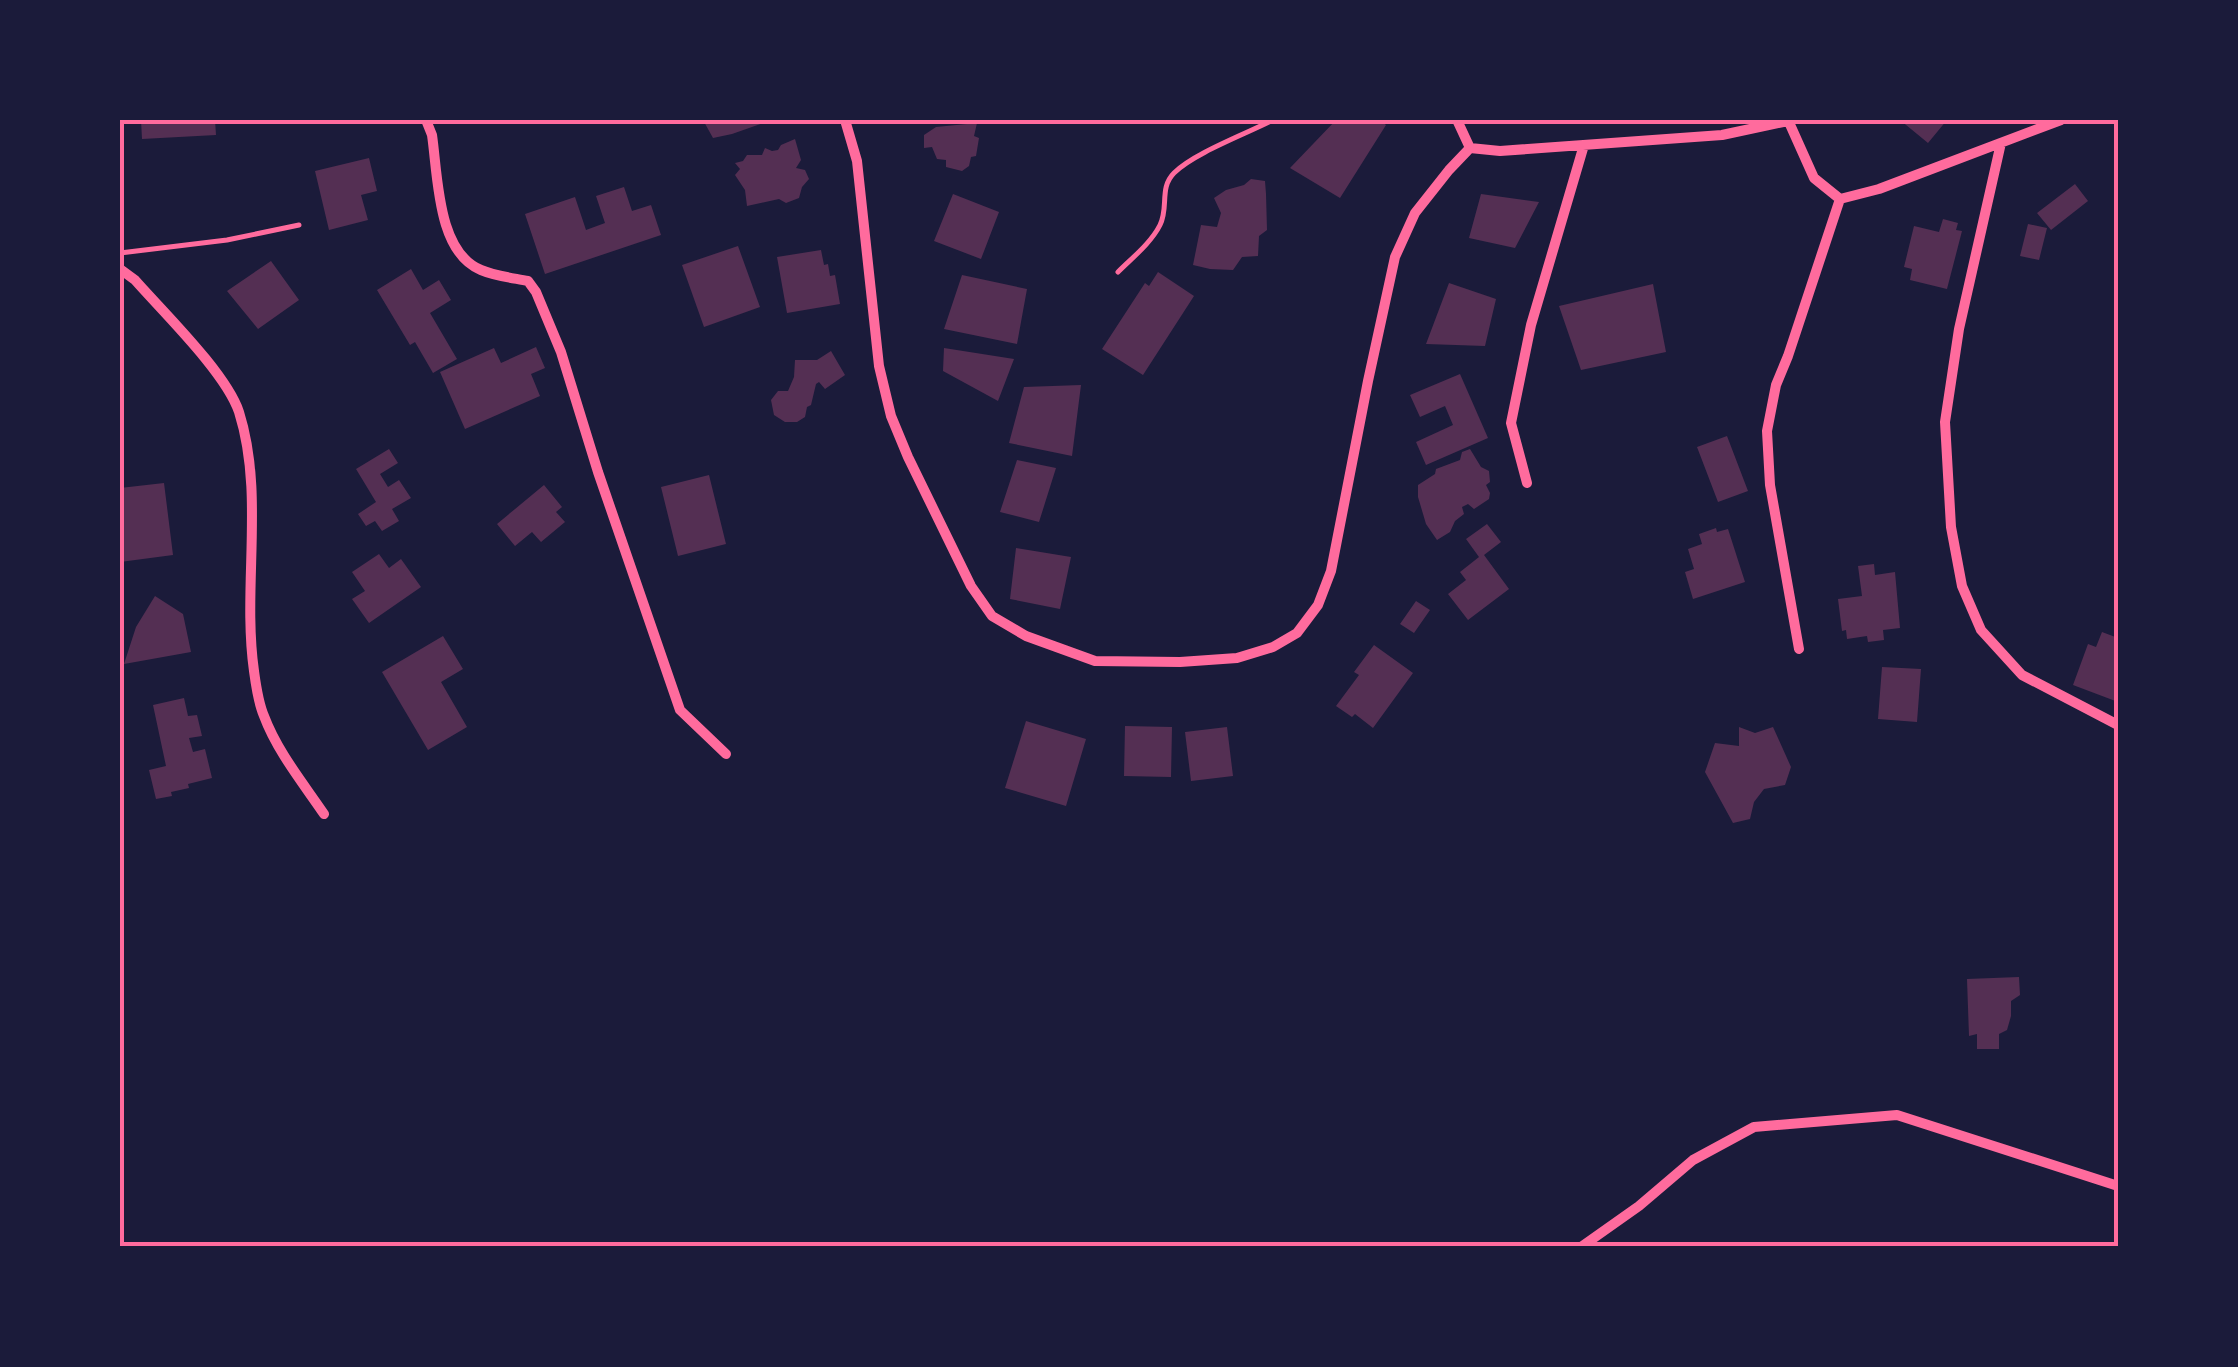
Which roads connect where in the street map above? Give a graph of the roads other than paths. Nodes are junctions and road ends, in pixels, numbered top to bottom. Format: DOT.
graph roads {
  1 [pos="426,120"];
  2 [pos="845,120"];
  3 [pos="1272,120"];
  4 [pos="1457,120"];
  5 [pos="2060,120"];
  6 [pos="1788,121"];
  7 [pos="2000,143"];
  8 [pos="1584,145"];
  9 [pos="1470,148"];
  10 [pos="1840,199"];
  11 [pos="299,226"];
  12 [pos="120,252"];
  13 [pos="120,269"];
  14 [pos="1118,272"];
  15 [pos="1528,483"];
  16 [pos="1799,649"];
  17 [pos="2118,725"];
  18 [pos="726,754"];
  19 [pos="324,814"];
  20 [pos="2118,1186"];
  21 [pos="1581,1247"];
  1 -- 18 [label="street"];
  2 -- 9 [label="street"];
  3 -- 14 [label="lane"];
  4 -- 9 [label="street"];
  5 -- 7 [label="street"];
  6 -- 8 [label="street"];
  6 -- 10 [label="street"];
  7 -- 10 [label="street"];
  7 -- 17 [label="street"];
  8 -- 9 [label="street"];
  8 -- 15 [label="street"];
  10 -- 16 [label="street"];
  11 -- 12 [label="lane"];
  13 -- 19 [label="street"];
  20 -- 21 [label="street"];
}
